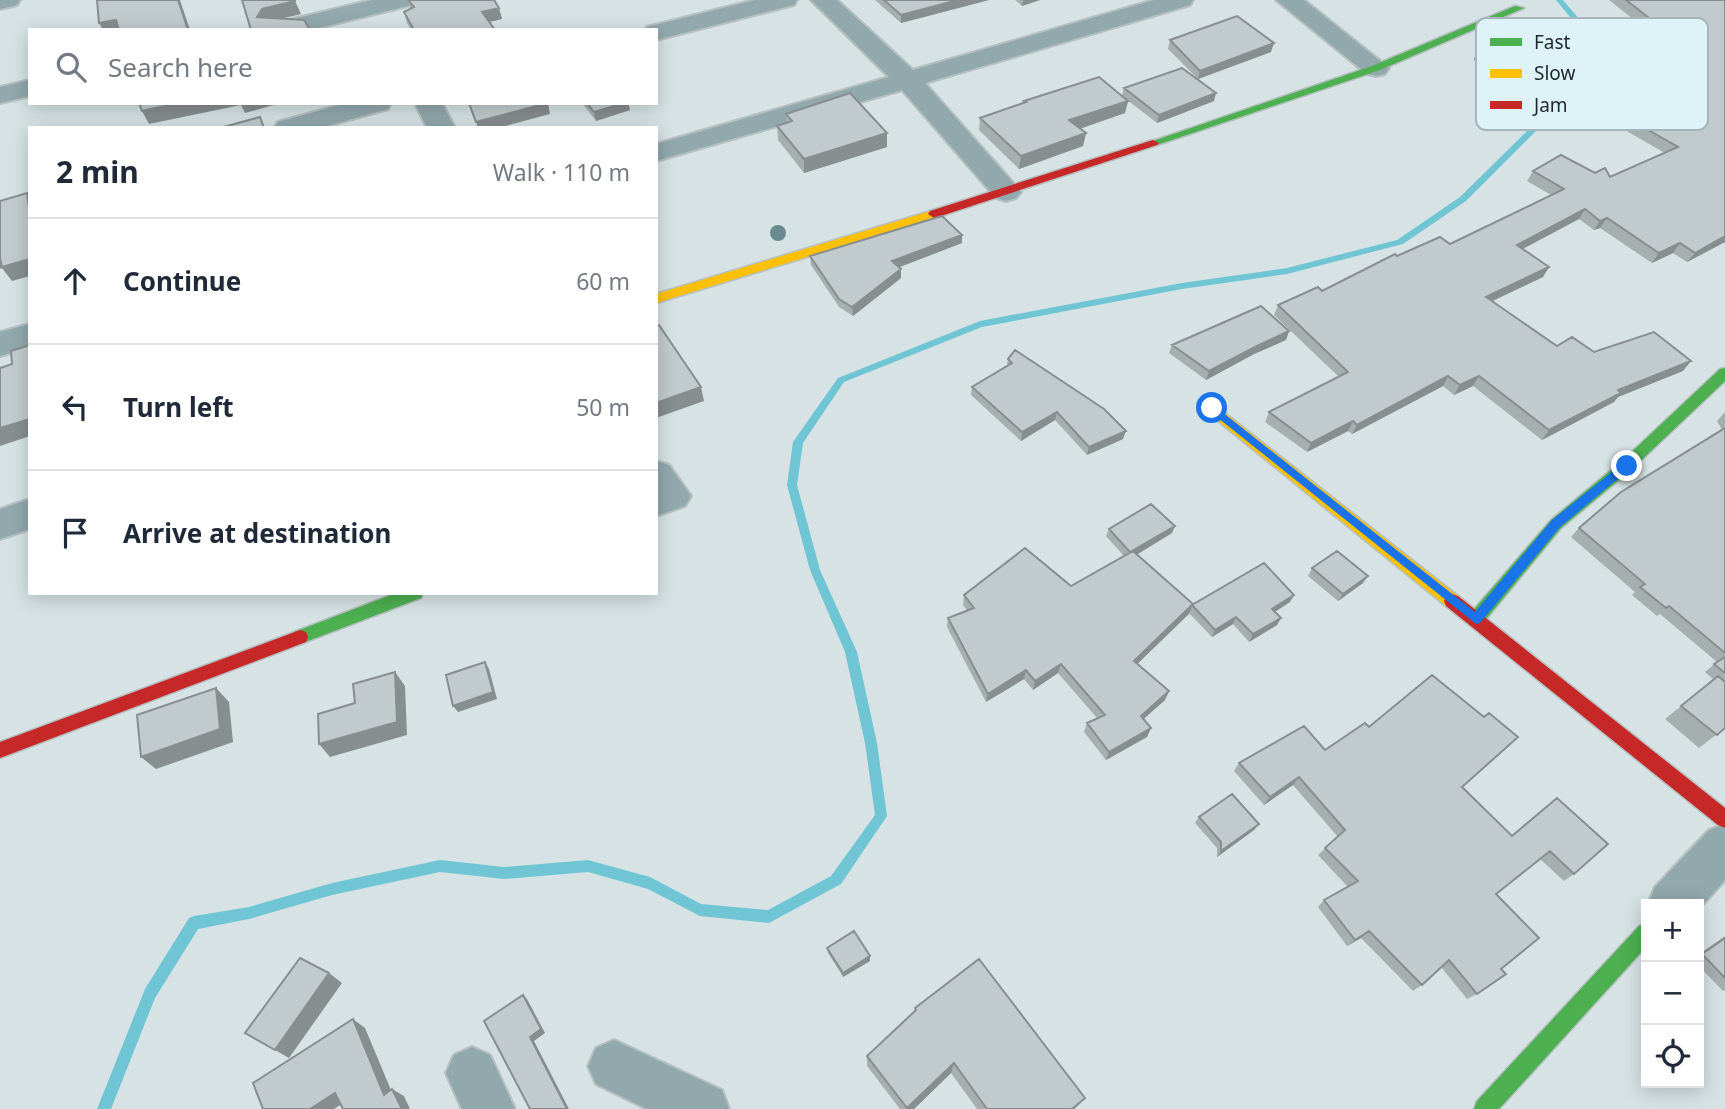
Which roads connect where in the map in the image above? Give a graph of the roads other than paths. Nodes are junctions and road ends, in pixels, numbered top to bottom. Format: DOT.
graph roads {
  1 [pos="8,0"];
  2 [pos="403,0"];
  3 [pos="785,0"];
  4 [pos="823,0"];
  5 [pos="1181,0"];
  6 [pos="1288,0"];
  7 [pos="0,2"];
  8 [pos="375,3"];
  9 [pos="1519,8"];
  10 [pos="1495,18"];
  11 [pos="1476,26"];
  12 [pos="284,28"];
  13 [pos="388,28"];
  14 [pos="658,32"];
  15 [pos="1376,68"];
  16 [pos="909,80"];
  17 [pos="28,88"];
  18 [pos="0,95"];
  19 [pos="371,105"];
  20 [pos="429,105"];
  21 [pos="295,126"];
  22 [pos="440,126"];
  23 [pos="658,152"];
  24 [pos="1006,192"];
  25 [pos="658,298"];
  26 [pos="28,336"];
  27 [pos="0,344"];
  28 [pos="1725,373"];
  29 [pos="1212,408"];
  30 [pos="658,478"];
  31 [pos="658,501"];
  32 [pos="28,515"];
  33 [pos="0,524"];
  34 [pos="410,595"];
  35 [pos="1476,619"];
  36 [pos="0,750"];
  37 [pos="1725,819"];
  38 [pos="1725,846"];
  39 [pos="1677,899"];
  40 [pos="1641,938"];
  41 [pos="614,1066"];
  42 [pos="703,1109"];
  43 [pos="1485,1109"];
  1 -- 7 [label="street"];
  2 -- 8 [label="street"];
  3 -- 14 [label="street"];
  4 -- 16 [label="street"];
  5 -- 16 [label="street"];
  6 -- 15 [label="street"];
  8 -- 12 [label="street"];
  8 -- 13 [label="street"];
  9 -- 10 [label="street"];
  11 -- 15 [label="street"];
  15 -- 24 [label="street"];
  16 -- 23 [label="street"];
  16 -- 24 [label="street"];
  17 -- 18 [label="street"];
  19 -- 21 [label="street"];
  20 -- 22 [label="street"];
  24 -- 25 [label="street"];
  26 -- 27 [label="street"];
  28 -- 35 [label="street"];
  29 -- 35 [label="street"];
  30 -- 31 [label="street"];
  32 -- 33 [label="street"];
  34 -- 36 [label="street"];
  35 -- 37 [label="street"];
  38 -- 39 [label="street"];
  40 -- 43 [label="street"];
  41 -- 42 [label="street"];
}
